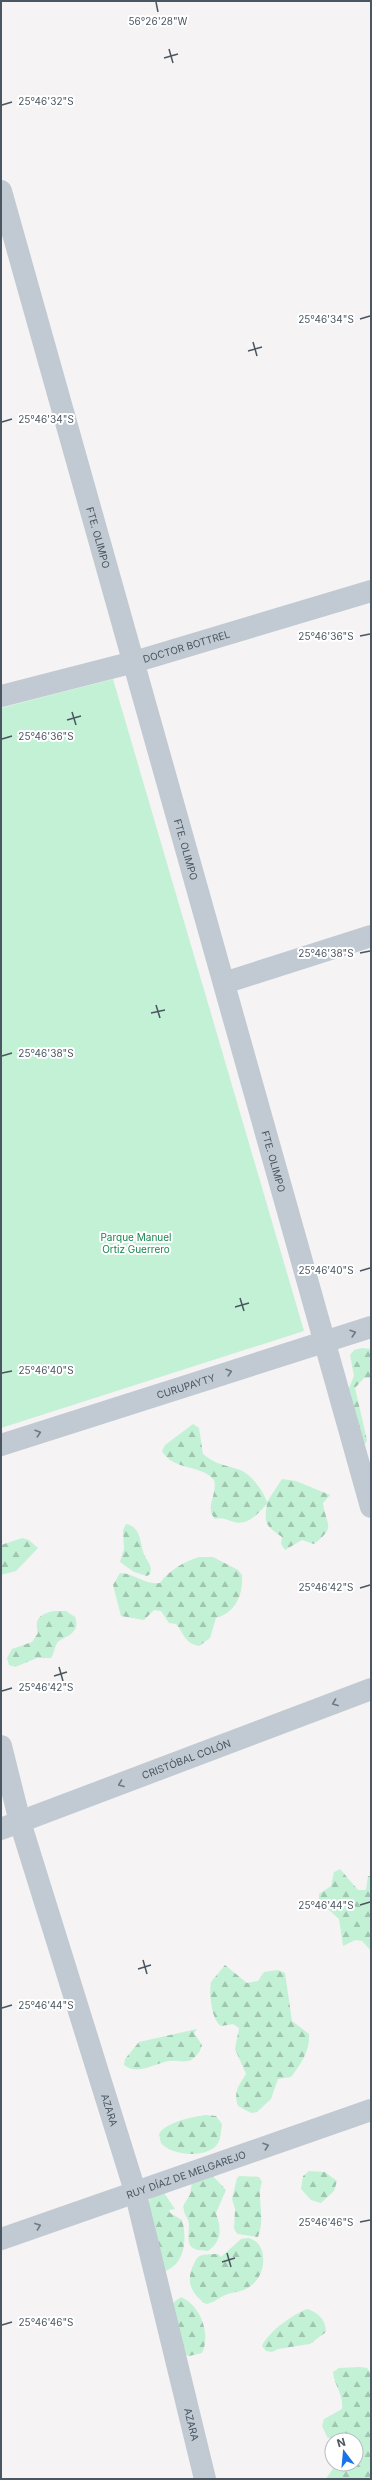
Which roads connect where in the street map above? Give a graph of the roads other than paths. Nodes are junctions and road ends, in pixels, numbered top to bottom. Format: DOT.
graph roads {
  1 [pos="1,191"];
  2 [pos="371,591"];
  3 [pos="134,662"];
  4 [pos="1,696"];
  5 [pos="371,936"];
  6 [pos="224,983"];
  7 [pos="371,1327"];
  8 [pos="323,1341"];
  9 [pos="1,1445"];
  10 [pos="371,1507"];
  11 [pos="371,1689"];
  12 [pos="1,1746"];
  13 [pos="11,1826"];
  14 [pos="371,2110"];
  15 [pos="135,2191"];
  16 [pos="1,2239"];
  17 [pos="205,2479"];
  1 -- 3 [label="street, FTE. OLIMPO"];
  2 -- 3 [label="street, DOCTOR BOTTREL"];
  3 -- 4 [label="street, DOCTOR BOTTREL"];
  3 -- 6 [label="street, FTE. OLIMPO"];
  5 -- 6 [label="street"];
  6 -- 8 [label="street, FTE. OLIMPO"];
  8 -- 7 [label="street, CURUPAYTY, one-way"];
  9 -- 8 [label="street, CURUPAYTY, one-way"];
  8 -- 10 [label="street, FTE. OLIMPO"];
  11 -- 13 [label="street, CRISTÓBAL COLÓN, one-way"];
  12 -- 13 [label="street, AZARA"];
  13 -- 15 [label="street, AZARA"];
  15 -- 14 [label="street, RUY DÍAZ DE MELGAREJO, one-way"];
  16 -- 15 [label="street, RUY DÍAZ DE MELGAREJO, one-way"];
  15 -- 17 [label="street, AZARA"];
}
